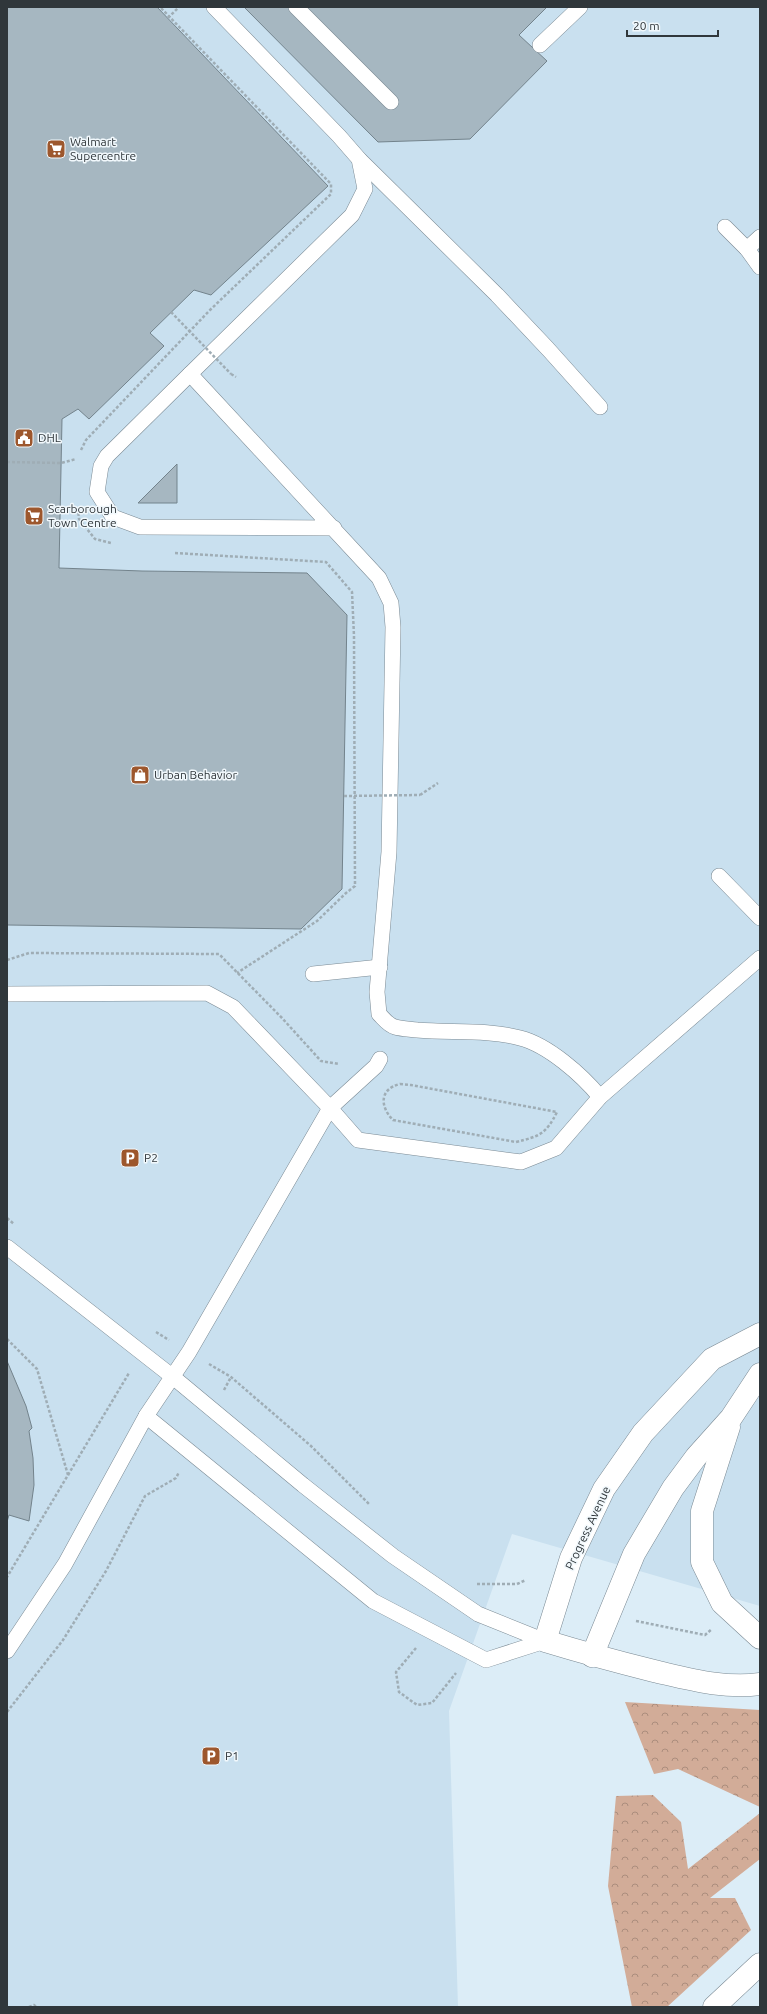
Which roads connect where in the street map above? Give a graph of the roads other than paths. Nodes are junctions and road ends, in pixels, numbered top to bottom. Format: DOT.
graph roads {
  1 [pos="214,7"];
  2 [pos="296,7"];
  3 [pos="580,7"];
  4 [pos="540,45"];
  5 [pos="391,102"];
  6 [pos="360,159"];
  7 [pos="725,227"];
  8 [pos="760,237"];
  9 [pos="747,249"];
  10 [pos="760,267"];
  11 [pos="190,374"];
  12 [pos="600,407"];
  13 [pos="334,528"];
  14 [pos="719,876"];
  15 [pos="760,918"];
  16 [pos="760,958"];
  17 [pos="380,967"];
  18 [pos="313,974"];
  19 [pos="7,994"];
  20 [pos="380,1060"];
  21 [pos="600,1098"];
  22 [pos="330,1108"];
  23 [pos="7,1247"];
  24 [pos="760,1334"];
  25 [pos="760,1374"];
  26 [pos="173,1378"];
  27 [pos="146,1416"];
  28 [pos="731,1418"];
  29 [pos="760,1638"];
  30 [pos="545,1641"];
  31 [pos="7,1651"];
  32 [pos="592,1656"];
  33 [pos="760,1684"];
  34 [pos="760,1964"];
  35 [pos="714,2007"];
  1 -- 6 [label="lane"];
  2 -- 5 [label="lane"];
  3 -- 4 [label="lane"];
  6 -- 11 [label="lane"];
  6 -- 12 [label="lane"];
  7 -- 9 [label="lane"];
  8 -- 9 [label="lane"];
  9 -- 10 [label="lane"];
  11 -- 13 [label="lane"];
  11 -- 13 [label="lane"];
  13 -- 17 [label="lane"];
  14 -- 15 [label="lane"];
  16 -- 21 [label="lane"];
  17 -- 18 [label="lane"];
  17 -- 21 [label="lane"];
  19 -- 22 [label="lane"];
  20 -- 22 [label="lane"];
  21 -- 22 [label="lane"];
  22 -- 26 [label="lane"];
  23 -- 26 [label="lane"];
  24 -- 30 [label="main road, Progress Avenue"];
  25 -- 28 [label="main road"];
  26 -- 27 [label="lane"];
  26 -- 30 [label="lane"];
  27 -- 30 [label="lane"];
  27 -- 31 [label="lane"];
  28 -- 29 [label="main road"];
  28 -- 32 [label="main road"];
  30 -- 32 [label="main road"];
  32 -- 33 [label="main road"];
  34 -- 35 [label="main road"];
}
